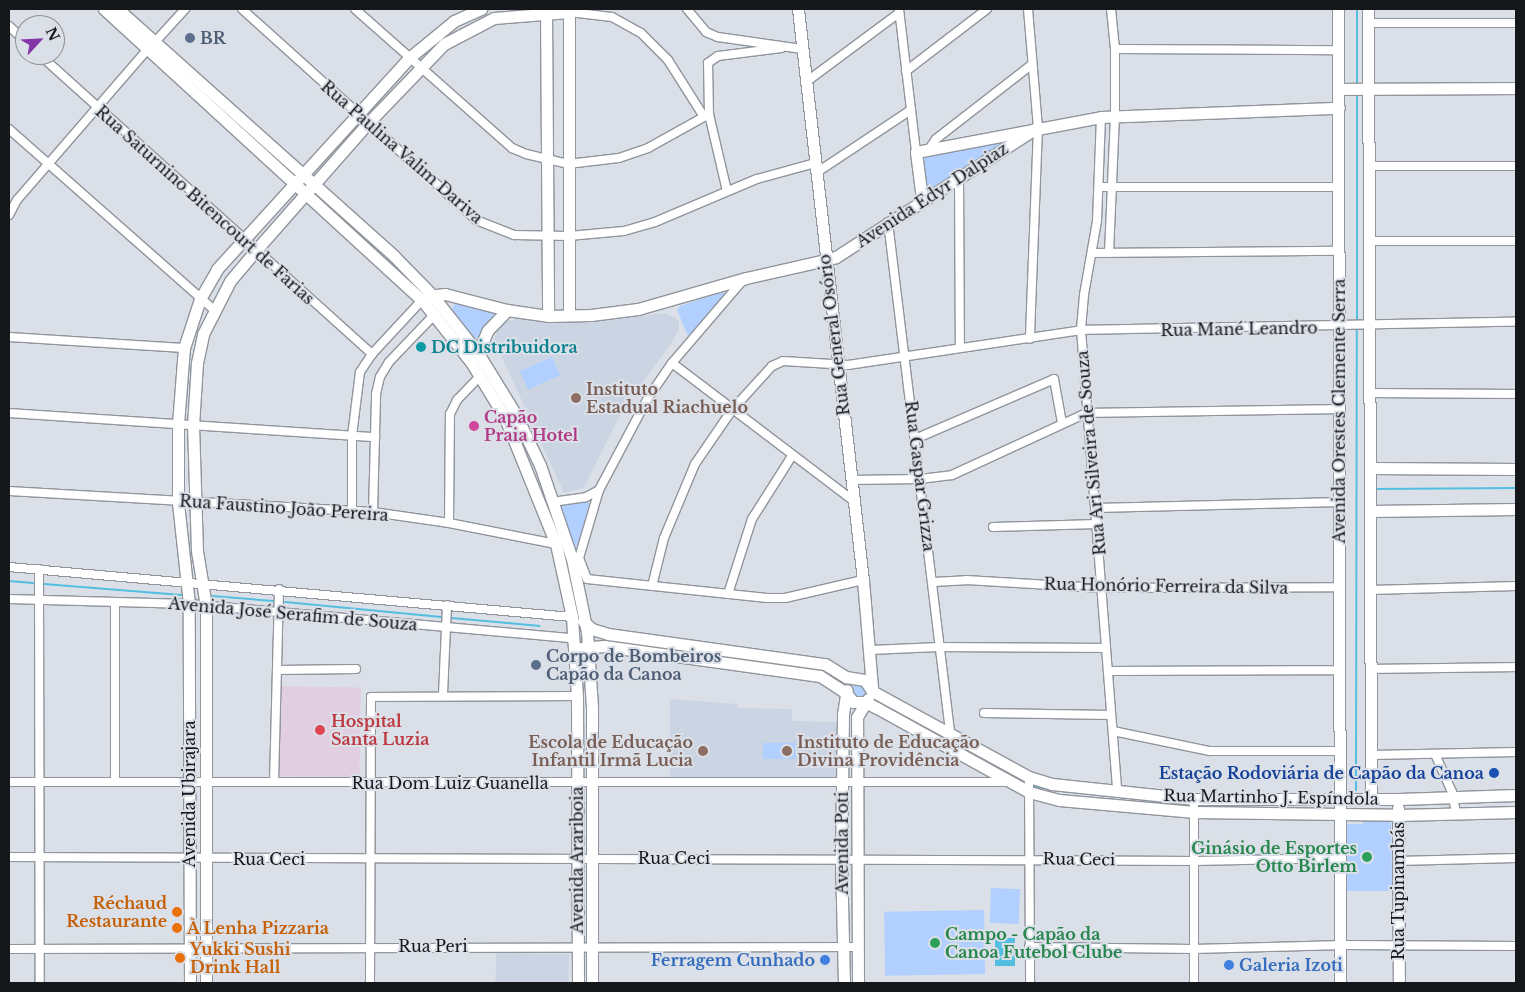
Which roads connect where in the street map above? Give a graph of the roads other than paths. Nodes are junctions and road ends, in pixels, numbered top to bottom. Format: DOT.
graph roads {
  1 [pos="104,9"];
  2 [pos="118,9"];
  3 [pos="185,9"];
  4 [pos="242,9"];
  5 [pos="356,9"];
  6 [pos="688,9"];
  7 [pos="798,9"];
  8 [pos="987,9"];
  9 [pos="1028,9"];
  10 [pos="1110,9"];
  11 [pos="1338,9"];
  12 [pos="1368,9"];
  13 [pos="473,10"];
  14 [pos="569,10"];
  15 [pos="546,11"];
  16 [pos="899,11"];
  17 [pos="499,13"];
  18 [pos="1368,23"];
  19 [pos="1516,23"];
  20 [pos="476,25"];
  21 [pos="152,46"];
  22 [pos="782,48"];
  23 [pos="802,49"];
  24 [pos="1115,49"];
  25 [pos="1338,50"];
  26 [pos="409,58"];
  27 [pos="51,65"];
  28 [pos="1032,65"];
  29 [pos="420,69"];
  30 [pos="906,71"];
  31 [pos="806,82"];
  32 [pos="1516,88"];
  33 [pos="1343,89"];
  34 [pos="1364,89"];
  35 [pos="96,107"];
  36 [pos="1339,108"];
  37 [pos="911,110"];
  38 [pos="357,113"];
  39 [pos="707,116"];
  40 [pos="1116,116"];
  41 [pos="1101,117"];
  42 [pos="368,123"];
  43 [pos="1038,127"];
  44 [pos="9,128"];
  45 [pos="929,149"];
  46 [pos="916,152"];
  47 [pos="548,161"];
  48 [pos="47,164"];
  49 [pos="568,164"];
  50 [pos="1370,166"];
  51 [pos="1516,166"];
  52 [pos="815,168"];
  53 [pos="959,176"];
  54 [pos="299,178"];
  55 [pos="1099,187"];
  56 [pos="1339,187"];
  57 [pos="311,188"];
  58 [pos="1112,188"];
  59 [pos="727,191"];
  60 [pos="922,199"];
  61 [pos="9,215"];
  62 [pos="888,222"];
  63 [pos="569,236"];
  64 [pos="548,237"];
  65 [pos="245,240"];
  66 [pos="1370,241"];
  67 [pos="1516,241"];
  68 [pos="256,250"];
  69 [pos="1339,251"];
  70 [pos="1094,253"];
  71 [pos="1109,253"];
  72 [pos="825,260"];
  73 [pos="746,278"];
  74 [pos="427,297"];
  75 [pos="200,299"];
  76 [pos="213,309"];
  77 [pos="507,310"];
  78 [pos="435,314"];
  79 [pos="570,315"];
  80 [pos="548,316"];
  81 [pos="1516,322"];
  82 [pos="1366,324"];
  83 [pos="1345,327"];
  84 [pos="1081,330"];
  85 [pos="9,337"];
  86 [pos="1030,339"];
  87 [pos="960,347"];
  88 [pos="184,348"];
  89 [pos="478,353"];
  90 [pos="372,354"];
  91 [pos="905,356"];
  92 [pos="672,363"];
  93 [pos="837,365"];
  94 [pos="480,376"];
  95 [pos="1371,393"];
  96 [pos="1516,394"];
  97 [pos="1339,409"];
  98 [pos="732,410"];
  99 [pos="9,413"];
  100 [pos="1087,413"];
  101 [pos="1062,423"];
  102 [pos="178,424"];
  103 [pos="193,426"];
  104 [pos="352,436"];
  105 [pos="375,437"];
  106 [pos="915,439"];
  107 [pos="792,456"];
  108 [pos="1371,468"];
  109 [pos="1516,470"];
  110 [pos="920,479"];
  111 [pos="851,480"];
  112 [pos="599,490"];
  113 [pos="9,491"];
  114 [pos="854,501"];
  115 [pos="178,502"];
  116 [pos="552,502"];
  117 [pos="1340,502"];
  118 [pos="194,503"];
  119 [pos="1096,508"];
  120 [pos="1516,509"];
  121 [pos="352,511"];
  122 [pos="1371,511"];
  123 [pos="373,512"];
  124 [pos="449,523"];
  125 [pos="1098,524"];
  126 [pos="993,528"];
  127 [pos="556,544"];
  128 [pos="576,559"];
  129 [pos="9,567"];
  130 [pos="39,569"];
  131 [pos="187,580"];
  132 [pos="864,580"];
  133 [pos="202,582"];
  134 [pos="933,582"];
  135 [pos="652,586"];
  136 [pos="1516,586"];
  137 [pos="1339,587"];
  138 [pos="1102,588"];
  139 [pos="279,589"];
  140 [pos="1370,590"];
  141 [pos="728,594"];
  142 [pos="9,599"];
  143 [pos="38,600"];
  144 [pos="115,602"];
  145 [pos="189,604"];
  146 [pos="447,605"];
  147 [pos="206,606"];
  148 [pos="279,611"];
  149 [pos="572,617"];
  150 [pos="585,622"];
  151 [pos="446,626"];
  152 [pos="574,642"];
  153 [pos="588,647"];
  154 [pos="939,647"];
  155 [pos="1106,648"];
  156 [pos="871,655"];
  157 [pos="1516,668"];
  158 [pos="356,669"];
  159 [pos="1371,669"];
  160 [pos="278,670"];
  161 [pos="1339,670"];
  162 [pos="1108,671"];
  163 [pos="859,679"];
  164 [pos="872,690"];
  165 [pos="846,693"];
  166 [pos="443,694"];
  167 [pos="577,702"];
  168 [pos="865,702"];
  169 [pos="592,708"];
  170 [pos="984,713"];
  171 [pos="1111,715"];
  172 [pos="950,731"];
  173 [pos="1113,731"];
  174 [pos="577,732"];
  175 [pos="592,732"];
  176 [pos="1340,752"];
  177 [pos="1516,752"];
  178 [pos="1435,754"];
  179 [pos="1372,755"];
  180 [pos="1029,778"];
  181 [pos="9,782"];
  182 [pos="38,782"];
  183 [pos="115,782"];
  184 [pos="274,782"];
  185 [pos="371,782"];
  186 [pos="1010,782"];
  187 [pos="189,783"];
  188 [pos="206,783"];
  189 [pos="577,783"];
  190 [pos="592,783"];
  191 [pos="842,783"];
  192 [pos="855,783"];
  193 [pos="1117,791"];
  194 [pos="1029,792"];
  195 [pos="1516,795"];
  196 [pos="1454,797"];
  197 [pos="1194,799"];
  198 [pos="1339,799"];
  199 [pos="1371,799"];
  200 [pos="1399,799"];
  201 [pos="577,804"];
  202 [pos="592,804"];
  203 [pos="1194,812"];
  204 [pos="1516,812"];
  205 [pos="1456,813"];
  206 [pos="1339,814"];
  207 [pos="1398,815"];
  208 [pos="9,857"];
  209 [pos="39,857"];
  210 [pos="190,857"];
  211 [pos="206,858"];
  212 [pos="577,858"];
  213 [pos="592,858"];
  214 [pos="1029,858"];
  215 [pos="1339,858"];
  216 [pos="1516,858"];
  217 [pos="370,859"];
  218 [pos="841,860"];
  219 [pos="855,860"];
  220 [pos="1398,860"];
  221 [pos="1195,861"];
  222 [pos="578,893"];
  223 [pos="592,893"];
  224 [pos="1340,945"];
  225 [pos="1399,945"];
  226 [pos="370,946"];
  227 [pos="842,946"];
  228 [pos="1516,946"];
  229 [pos="578,947"];
  230 [pos="592,947"];
  231 [pos="856,947"];
  232 [pos="1029,947"];
  233 [pos="190,948"];
  234 [pos="206,948"];
  235 [pos="9,949"];
  236 [pos="40,949"];
  237 [pos="1193,949"];
  238 [pos="40,983"];
  239 [pos="190,983"];
  240 [pos="206,983"];
  241 [pos="370,983"];
  242 [pos="578,983"];
  243 [pos="592,983"];
  244 [pos="844,983"];
  245 [pos="858,983"];
  246 [pos="1030,983"];
  247 [pos="1194,983"];
  248 [pos="1340,983"];
  249 [pos="1399,983"];
  1 -- 21 [label="main road"];
  2 -- 21 [label="main road"];
  3 -- 21 [label="street"];
  4 -- 38 [label="street, Rua Paulina Valim Dariva"];
  5 -- 26 [label="street"];
  6 -- 22 [label="street"];
  7 -- 23 [label="main road, Rua General Osório"];
  8 -- 30 [label="street"];
  9 -- 28 [label="street"];
  10 -- 24 [label="street"];
  11 -- 25 [label="main road, Avenida Orestes Clemente Serra"];
  12 -- 18 [label="main road, Avenida Orestes Clemente Serra"];
  13 -- 20 [label="main road"];
  13 -- 26 [label="main road, Avenida Ubirajara"];
  14 -- 15 [label="main road, Avenida Ubirajara"];
  14 -- 39 [label="street"];
  14 -- 49 [label="main road"];
  15 -- 17 [label="main road, Avenida Ubirajara"];
  15 -- 47 [label="main road"];
  16 -- 30 [label="street"];
  16 -- 31 [label="street"];
  17 -- 20 [label="main road, Avenida Ubirajara"];
  18 -- 19 [label="street"];
  18 -- 34 [label="main road, Avenida Orestes Clemente Serra"];
  20 -- 29 [label="main road, Avenida Ubirajara"];
  21 -- 35 [label="street"];
  21 -- 54 [label="main road"];
  22 -- 23 [label="street"];
  22 -- 39 [label="street"];
  23 -- 31 [label="main road, Rua General Osório"];
  24 -- 25 [label="street"];
  24 -- 40 [label="street"];
  25 -- 33 [label="main road, Avenida Orestes Clemente Serra"];
  26 -- 29 [label="street"];
  26 -- 38 [label="main road, Avenida Ubirajara"];
  27 -- 35 [label="street, Rua Saturnino Bitencourt de Farias"];
  28 -- 43 [label="street"];
  28 -- 45 [label="street"];
  29 -- 42 [label="main road, Avenida Ubirajara"];
  29 -- 47 [label="street"];
  30 -- 37 [label="street"];
  31 -- 52 [label="main road, Rua General Osório"];
  32 -- 34 [label="main road"];
  33 -- 34 [label="main road"];
  33 -- 36 [label="main road, Avenida Orestes Clemente Serra"];
  34 -- 50 [label="main road, Avenida Orestes Clemente Serra"];
  35 -- 48 [label="street"];
  35 -- 65 [label="street, Rua Saturnino Bitencourt de Farias"];
  36 -- 40 [label="main road"];
  36 -- 56 [label="main road, Avenida Orestes Clemente Serra"];
  37 -- 46 [label="street"];
  37 -- 52 [label="street, Rua Paulina Valim Dariva"];
  38 -- 42 [label="street, Rua Paulina Valim Dariva"];
  38 -- 54 [label="main road, Avenida Ubirajara"];
  39 -- 49 [label="street"];
  39 -- 59 [label="street"];
  40 -- 41 [label="main road"];
  40 -- 58 [label="street"];
  41 -- 43 [label="main road"];
  41 -- 55 [label="street, Rua Ari Silveira de Souza"];
  42 -- 57 [label="main road, Avenida Ubirajara"];
  42 -- 64 [label="street, Rua Paulina Valim Dariva"];
  43 -- 45 [label="main road"];
  43 -- 53 [label="main road, Avenida Edyr Dalpiaz"];
  43 -- 86 [label="street"];
  44 -- 48 [label="street"];
  45 -- 46 [label="main road"];
  46 -- 60 [label="main road"];
  47 -- 49 [label="street"];
  47 -- 64 [label="main road"];
  48 -- 61 [label="street"];
  48 -- 75 [label="street"];
  49 -- 63 [label="main road"];
  50 -- 51 [label="street"];
  50 -- 66 [label="main road, Avenida Orestes Clemente Serra"];
  52 -- 59 [label="street, Rua Paulina Valim Dariva"];
  52 -- 72 [label="main road, Rua General Osório"];
  53 -- 60 [label="main road, Avenida Edyr Dalpiaz"];
  53 -- 87 [label="street"];
  54 -- 57 [label="main road"];
  54 -- 65 [label="main road, Avenida Ubirajara"];
  55 -- 58 [label="street"];
  55 -- 70 [label="street, Rua Ari Silveira de Souza"];
  56 -- 58 [label="street"];
  56 -- 69 [label="main road, Avenida Orestes Clemente Serra"];
  57 -- 68 [label="main road, Avenida Ubirajara"];
  57 -- 74 [label="main road"];
  58 -- 71 [label="street"];
  59 -- 63 [label="street, Rua Paulina Valim Dariva"];
  60 -- 62 [label="main road, Avenida Edyr Dalpiaz"];
  62 -- 72 [label="main road, Avenida Edyr Dalpiaz"];
  62 -- 91 [label="street, Rua Gaspar Grizza"];
  63 -- 64 [label="street, Rua Paulina Valim Dariva"];
  63 -- 79 [label="main road"];
  64 -- 80 [label="main road"];
  65 -- 68 [label="street, Rua Saturnino Bitencourt de Farias"];
  65 -- 75 [label="main road, Avenida Ubirajara"];
  66 -- 67 [label="street"];
  66 -- 82 [label="main road, Avenida Orestes Clemente Serra"];
  68 -- 76 [label="main road, Avenida Ubirajara"];
  68 -- 90 [label="street, Rua Saturnino Bitencourt de Farias"];
  69 -- 71 [label="street"];
  69 -- 83 [label="main road, Avenida Orestes Clemente Serra"];
  70 -- 71 [label="street"];
  70 -- 84 [label="street, Rua Ari Silveira de Souza"];
  72 -- 73 [label="main road, Avenida Edyr Dalpiaz"];
  72 -- 93 [label="main road, Rua General Osório"];
  73 -- 79 [label="main road, Avenida Edyr Dalpiaz"];
  73 -- 92 [label="street"];
  74 -- 77 [label="main road, Avenida Edyr Dalpiaz"];
  74 -- 78 [label="main road, Avenida Arariboia"];
  74 -- 89 [label="main road, Avenida Arariboia"];
  74 -- 90 [label="street"];
  75 -- 76 [label="street"];
  75 -- 88 [label="main road, Avenida Ubirajara"];
  76 -- 103 [label="main road, Avenida Ubirajara"];
  77 -- 80 [label="main road, Avenida Edyr Dalpiaz"];
  77 -- 89 [label="main road"];
  78 -- 94 [label="main road, Avenida Arariboia"];
  78 -- 105 [label="street"];
  79 -- 80 [label="main road, Avenida Edyr Dalpiaz"];
  81 -- 82 [label="street, Rua Mané Leandro"];
  82 -- 83 [label="street, Rua Mané Leandro"];
  82 -- 95 [label="main road, Avenida Orestes Clemente Serra"];
  83 -- 84 [label="street, Rua Mané Leandro"];
  83 -- 97 [label="main road, Avenida Orestes Clemente Serra"];
  84 -- 86 [label="street, Rua Mané Leandro"];
  84 -- 100 [label="street, Rua Ari Silveira de Souza"];
  85 -- 88 [label="street"];
  86 -- 87 [label="street, Rua Mané Leandro"];
  87 -- 91 [label="street, Rua Mané Leandro"];
  88 -- 102 [label="main road, Avenida Ubirajara"];
  89 -- 116 [label="main road, Avenida Arariboia"];
  90 -- 104 [label="street"];
  91 -- 93 [label="street, Rua Mané Leandro"];
  91 -- 106 [label="street, Rua Gaspar Grizza"];
  92 -- 98 [label="street"];
  92 -- 112 [label="street"];
  93 -- 98 [label="street, Rua Mané Leandro"];
  93 -- 111 [label="main road, Rua General Osório"];
  94 -- 124 [label="street"];
  94 -- 127 [label="main road, Avenida Arariboia"];
  95 -- 96 [label="street"];
  95 -- 108 [label="main road, Avenida Orestes Clemente Serra"];
  97 -- 100 [label="street"];
  97 -- 117 [label="main road, Avenida Orestes Clemente Serra"];
  98 -- 107 [label="street"];
  98 -- 135 [label="street, Rua Mané Leandro"];
  99 -- 102 [label="street"];
  100 -- 101 [label="street"];
  100 -- 119 [label="street, Rua Ari Silveira de Souza"];
  101 -- 106 [label="street"];
  101 -- 110 [label="street"];
  102 -- 103 [label="street"];
  102 -- 115 [label="main road, Avenida Ubirajara"];
  103 -- 104 [label="street"];
  103 -- 118 [label="main road, Avenida Ubirajara"];
  104 -- 105 [label="street"];
  104 -- 121 [label="street"];
  105 -- 123 [label="street"];
  106 -- 110 [label="street, Rua Gaspar Grizza"];
  107 -- 114 [label="street"];
  107 -- 141 [label="street"];
  108 -- 109 [label="main road"];
  108 -- 122 [label="main road, Avenida Orestes Clemente Serra"];
  110 -- 111 [label="street"];
  110 -- 134 [label="street, Rua Gaspar Grizza"];
  111 -- 114 [label="main road, Rua General Osório"];
  112 -- 116 [label="street"];
  112 -- 128 [label="street"];
  113 -- 115 [label="street, Rua Faustino João Pereira"];
  114 -- 132 [label="main road, Rua General Osório"];
  115 -- 118 [label="street, Rua Faustino João Pereira"];
  115 -- 131 [label="main road, Avenida Ubirajara"];
  116 -- 128 [label="main road, Avenida Arariboia"];
  117 -- 119 [label="street"];
  117 -- 137 [label="main road, Avenida Orestes Clemente Serra"];
  118 -- 121 [label="street, Rua Faustino João Pereira"];
  118 -- 133 [label="main road, Avenida Ubirajara"];
  119 -- 125 [label="street, Rua Ari Silveira de Souza"];
  120 -- 122 [label="main road"];
  121 -- 123 [label="street, Rua Faustino João Pereira"];
  122 -- 140 [label="main road, Avenida Orestes Clemente Serra"];
  123 -- 124 [label="street, Rua Faustino João Pereira"];
  124 -- 127 [label="street, Rua Faustino João Pereira"];
  125 -- 126 [label="street"];
  125 -- 138 [label="street, Rua Ari Silveira de Souza"];
  127 -- 149 [label="main road, Avenida Arariboia"];
  128 -- 135 [label="street"];
  128 -- 150 [label="main road, Avenida Arariboia"];
  129 -- 130 [label="street, Avenida José Serafim de Souza"];
  130 -- 131 [label="street, Avenida José Serafim de Souza"];
  130 -- 143 [label="street"];
  131 -- 133 [label="street, Avenida José Serafim de Souza"];
  131 -- 145 [label="main road, Avenida Ubirajara"];
  132 -- 141 [label="street"];
  132 -- 156 [label="main road, Rua General Osório"];
  133 -- 139 [label="street, Avenida José Serafim de Souza"];
  133 -- 147 [label="main road, Avenida Ubirajara"];
  134 -- 138 [label="street, Rua Honório Ferreira da Silva"];
  134 -- 154 [label="street, Rua Gaspar Grizza"];
  135 -- 141 [label="street"];
  136 -- 140 [label="street"];
  137 -- 138 [label="street, Rua Honório Ferreira da Silva"];
  137 -- 161 [label="main road, Avenida Orestes Clemente Serra"];
  138 -- 155 [label="street, Rua Ari Silveira de Souza"];
  139 -- 146 [label="street, Avenida José Serafim de Souza"];
  139 -- 148 [label="street"];
  140 -- 159 [label="main road, Avenida Orestes Clemente Serra"];
  142 -- 143 [label="street, Avenida José Serafim de Souza"];
  143 -- 144 [label="street, Avenida José Serafim de Souza"];
  143 -- 182 [label="street"];
  144 -- 145 [label="street, Avenida José Serafim de Souza"];
  144 -- 183 [label="street"];
  145 -- 147 [label="street, Avenida José Serafim de Souza"];
  145 -- 187 [label="main road, Avenida Ubirajara"];
  146 -- 149 [label="street, Avenida José Serafim de Souza"];
  146 -- 151 [label="street"];
  147 -- 148 [label="street, Avenida José Serafim de Souza"];
  147 -- 188 [label="main road, Avenida Ubirajara"];
  148 -- 151 [label="street, Avenida José Serafim de Souza"];
  148 -- 160 [label="street"];
  149 -- 150 [label="main road, Rua Martinho J. Espíndola"];
  149 -- 152 [label="main road, Avenida Arariboia"];
  150 -- 153 [label="main road, Avenida Arariboia"];
  150 -- 163 [label="main road, Rua Martinho J. Espíndola"];
  151 -- 152 [label="street, Avenida José Serafim de Souza"];
  151 -- 166 [label="street"];
  152 -- 153 [label="main road, Rua Martinho J. Espíndola"];
  152 -- 167 [label="main road, Avenida Arariboia"];
  153 -- 165 [label="main road, Rua Martinho J. Espíndola"];
  153 -- 169 [label="main road, Avenida Arariboia"];
  154 -- 155 [label="street"];
  154 -- 156 [label="street"];
  154 -- 172 [label="street, Rua Gaspar Grizza"];
  155 -- 162 [label="street, Rua Ari Silveira de Souza"];
  156 -- 163 [label="main road"];
  156 -- 164 [label="main road, Rua General Osório"];
  157 -- 159 [label="street"];
  158 -- 160 [label="street"];
  159 -- 179 [label="main road, Avenida Orestes Clemente Serra"];
  160 -- 184 [label="street"];
  161 -- 162 [label="street"];
  161 -- 176 [label="main road, Avenida Orestes Clemente Serra"];
  162 -- 171 [label="street, Rua Ari Silveira de Souza"];
  163 -- 164 [label="main road, Rua Martinho J. Espíndola"];
  163 -- 165 [label="main road"];
  164 -- 168 [label="main road, Avenida Poti"];
  164 -- 172 [label="main road, Rua Martinho J. Espíndola"];
  165 -- 168 [label="main road, Rua Martinho J. Espíndola"];
  165 -- 191 [label="main road, Avenida Poti"];
  166 -- 167 [label="street"];
  166 -- 185 [label="street"];
  167 -- 169 [label="main road"];
  167 -- 174 [label="main road, Avenida Arariboia"];
  168 -- 186 [label="main road, Rua Martinho J. Espíndola"];
  168 -- 192 [label="main road, Avenida Poti"];
  169 -- 175 [label="main road, Avenida Arariboia"];
  170 -- 171 [label="street"];
  171 -- 173 [label="street, Rua Ari Silveira de Souza"];
  172 -- 180 [label="main road, Rua Martinho J. Espíndola"];
  173 -- 176 [label="street"];
  173 -- 193 [label="street, Rua Ari Silveira de Souza"];
  174 -- 175 [label="main road"];
  174 -- 189 [label="main road, Avenida Arariboia"];
  175 -- 190 [label="main road, Avenida Arariboia"];
  176 -- 198 [label="main road, Avenida Orestes Clemente Serra"];
  177 -- 178 [label="street"];
  178 -- 179 [label="street"];
  178 -- 196 [label="street"];
  179 -- 199 [label="main road, Avenida Orestes Clemente Serra"];
  180 -- 193 [label="main road, Rua Martinho J. Espíndola"];
  180 -- 194 [label="street"];
  181 -- 182 [label="street, Rua Dom Luiz Guanella"];
  182 -- 183 [label="street, Rua Dom Luiz Guanella"];
  182 -- 209 [label="street"];
  183 -- 187 [label="street, Rua Dom Luiz Guanella"];
  184 -- 185 [label="street, Rua Dom Luiz Guanella"];
  184 -- 188 [label="street, Rua Dom Luiz Guanella"];
  185 -- 189 [label="street, Rua Dom Luiz Guanella"];
  185 -- 217 [label="street"];
  186 -- 192 [label="street, Rua Dom Luiz Guanella"];
  186 -- 194 [label="main road, Rua Martinho J. Espíndola"];
  187 -- 188 [label="street, Rua Dom Luiz Guanella"];
  187 -- 210 [label="main road, Avenida Ubirajara"];
  188 -- 211 [label="main road, Avenida Ubirajara"];
  189 -- 190 [label="street, Rua Dom Luiz Guanella"];
  189 -- 201 [label="main road, Avenida Arariboia"];
  190 -- 191 [label="street, Rua Dom Luiz Guanella"];
  190 -- 202 [label="main road, Avenida Arariboia"];
  191 -- 192 [label="street, Rua Dom Luiz Guanella"];
  191 -- 218 [label="main road, Avenida Poti"];
  192 -- 219 [label="main road, Avenida Poti"];
  193 -- 197 [label="main road, Rua Martinho J. Espíndola"];
  194 -- 203 [label="main road, Rua Martinho J. Espíndola"];
  194 -- 214 [label="street"];
  195 -- 196 [label="main road, Rua Martinho J. Espíndola"];
  196 -- 200 [label="main road, Rua Martinho J. Espíndola"];
  196 -- 205 [label="street"];
  197 -- 198 [label="main road, Rua Martinho J. Espíndola"];
  197 -- 203 [label="street"];
  198 -- 199 [label="main road, Rua Martinho J. Espíndola"];
  198 -- 206 [label="main road, Avenida Orestes Clemente Serra"];
  199 -- 200 [label="main road, Rua Martinho J. Espíndola"];
  200 -- 207 [label="main road, Rua Tupinambás"];
  201 -- 202 [label="main road"];
  201 -- 212 [label="main road, Avenida Arariboia"];
  202 -- 213 [label="main road, Avenida Arariboia"];
  203 -- 206 [label="main road, Rua Martinho J. Espíndola"];
  203 -- 221 [label="street"];
  204 -- 205 [label="main road, Rua Martinho J. Espíndola"];
  205 -- 207 [label="main road, Rua Martinho J. Espíndola"];
  206 -- 207 [label="main road, Rua Martinho J. Espíndola"];
  206 -- 215 [label="main road, Avenida Orestes Clemente Serra"];
  207 -- 220 [label="main road, Rua Tupinambás"];
  208 -- 209 [label="street, Rua Ceci"];
  209 -- 210 [label="street, Rua Ceci"];
  209 -- 236 [label="street"];
  210 -- 211 [label="street, Rua Ceci"];
  210 -- 233 [label="main road, Avenida Ubirajara"];
  211 -- 217 [label="street, Rua Ceci"];
  211 -- 234 [label="main road, Avenida Ubirajara"];
  212 -- 213 [label="street, Rua Ceci"];
  212 -- 217 [label="street, Rua Ceci"];
  212 -- 222 [label="main road, Avenida Arariboia"];
  213 -- 218 [label="street, Rua Ceci"];
  213 -- 223 [label="main road, Avenida Arariboia"];
  214 -- 219 [label="street, Rua Ceci"];
  214 -- 221 [label="street, Rua Ceci"];
  214 -- 232 [label="street"];
  215 -- 221 [label="street, Rua Ceci"];
  215 -- 224 [label="main road, Avenida Orestes Clemente Serra"];
  216 -- 220 [label="street"];
  217 -- 226 [label="street"];
  218 -- 219 [label="street, Rua Ceci"];
  218 -- 227 [label="main road, Avenida Poti"];
  219 -- 231 [label="main road, Avenida Poti"];
  220 -- 225 [label="main road, Rua Tupinambás"];
  221 -- 237 [label="street"];
  222 -- 223 [label="main road"];
  222 -- 229 [label="main road, Avenida Arariboia"];
  223 -- 230 [label="main road, Avenida Arariboia"];
  224 -- 225 [label="street"];
  224 -- 237 [label="street"];
  224 -- 248 [label="main road, Avenida Orestes Clemente Serra"];
  225 -- 228 [label="street"];
  225 -- 249 [label="main road, Rua Tupinambás"];
  226 -- 229 [label="street, Rua Peri"];
  226 -- 234 [label="street, Rua Peri"];
  226 -- 241 [label="street"];
  227 -- 230 [label="street, Rua Peri"];
  227 -- 231 [label="street, Rua Peri"];
  227 -- 244 [label="main road, Avenida Poti"];
  229 -- 230 [label="street, Rua Peri"];
  229 -- 242 [label="main road, Avenida Arariboia"];
  230 -- 243 [label="main road, Avenida Arariboia"];
  231 -- 245 [label="main road, Avenida Poti"];
  232 -- 237 [label="street"];
  232 -- 246 [label="street"];
  233 -- 234 [label="street, Rua Peri"];
  233 -- 236 [label="street, Rua Peri"];
  233 -- 239 [label="main road, Avenida Ubirajara"];
  234 -- 240 [label="main road, Avenida Ubirajara"];
  235 -- 236 [label="street, Rua Peri"];
  236 -- 238 [label="street"];
  237 -- 247 [label="street"];
}
